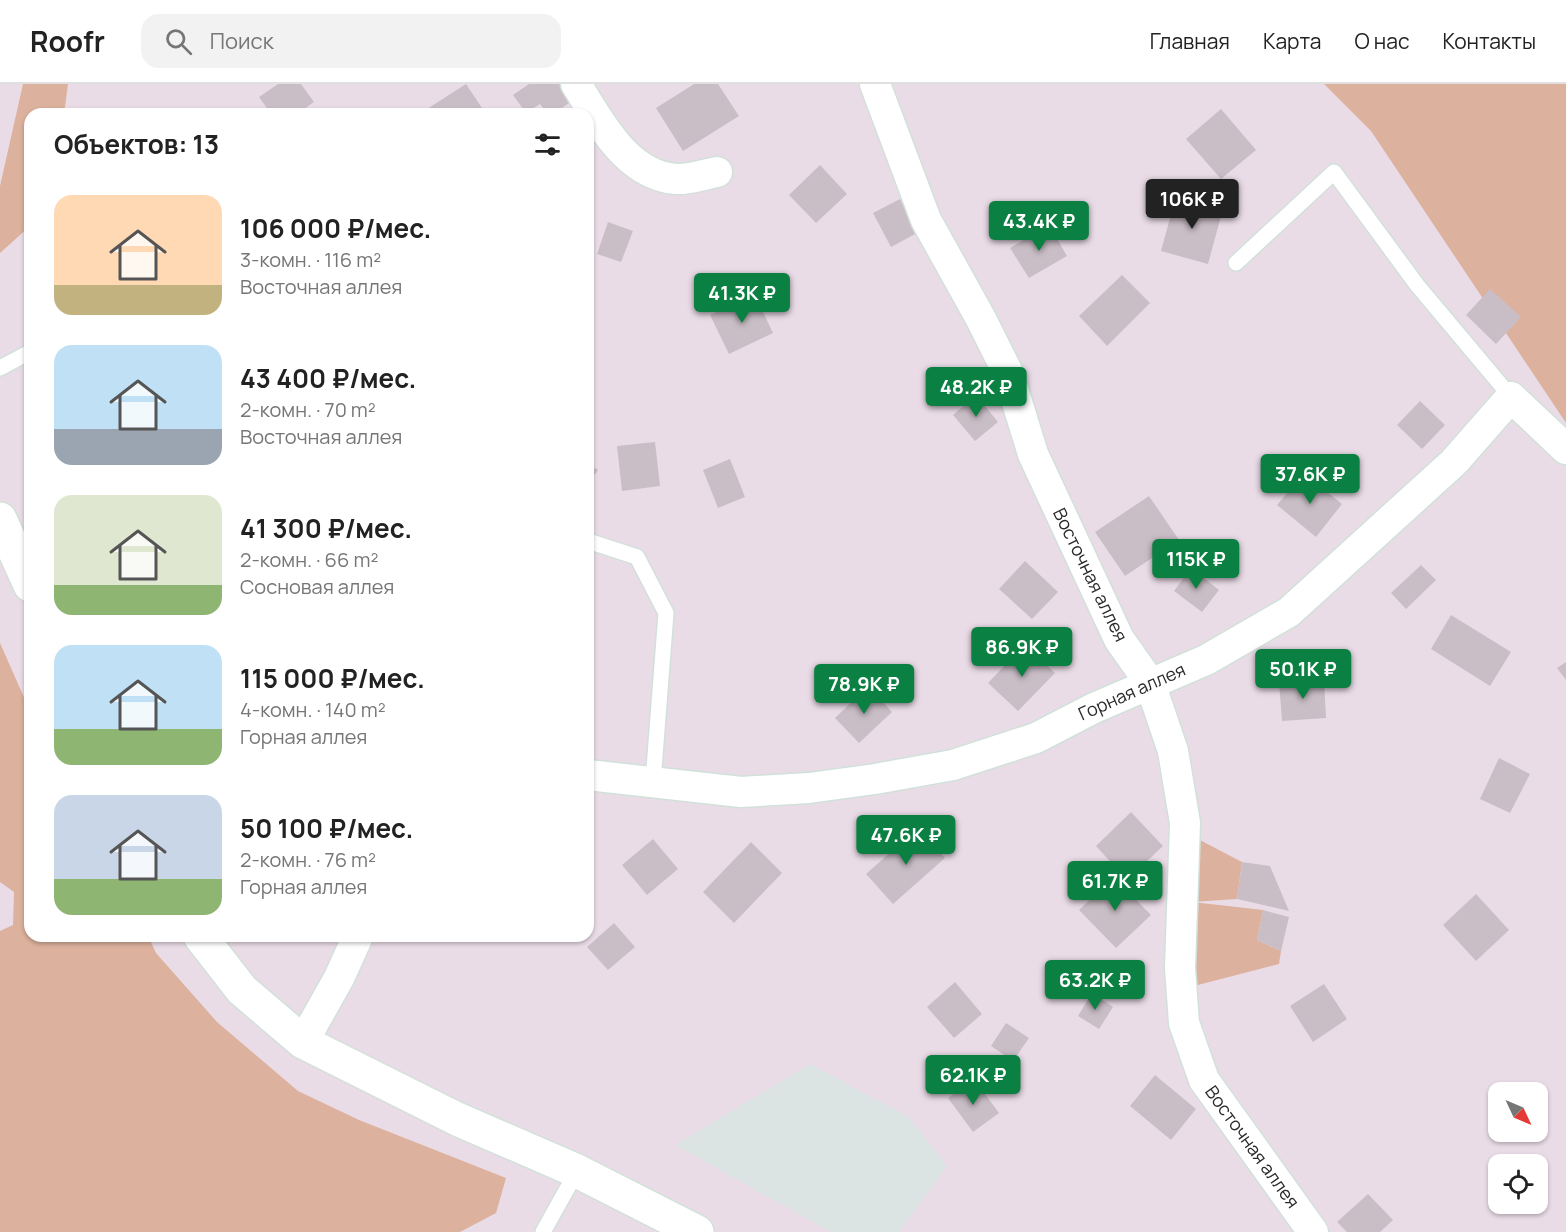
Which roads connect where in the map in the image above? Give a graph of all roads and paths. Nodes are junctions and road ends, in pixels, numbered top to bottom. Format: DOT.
graph roads {
  1 [pos="576,84"];
  2 [pos="875,84"];
  3 [pos="591,108"];
  4 [pos="594,113"];
  5 [pos="717,171"];
  6 [pos="1236,263"];
  7 [pos="24,355"];
  8 [pos="0,368"];
  9 [pos="1511,397"];
  10 [pos="1566,449"];
  11 [pos="0,519"];
  12 [pos="594,543"];
  13 [pos="24,572"];
  14 [pos="1150,683"];
  15 [pos="594,776"];
  16 [pos="653,782"];
  17 [pos="205,942"];
  18 [pos="355,942"];
  19 [pos="303,1042"];
  20 [pos="577,1171"];
  21 [pos="543,1232"];
  22 [pos="698,1232"];
  23 [pos="1313,1232"];
  1 -- 3 [label="street"];
  2 -- 14 [label="street, Восточная аллея"];
  4 -- 5 [label="street"];
  6 -- 9 [label="lane"];
  7 -- 8 [label="lane"];
  9 -- 10 [label="street"];
  9 -- 14 [label="street, Горная аллея"];
  11 -- 13 [label="main road"];
  12 -- 16 [label="lane"];
  14 -- 16 [label="street, Горная аллея"];
  14 -- 23 [label="street, Восточная аллея"];
  15 -- 16 [label="street, Горная аллея"];
  17 -- 19 [label="main road"];
  18 -- 19 [label="street"];
  19 -- 20 [label="main road"];
  20 -- 21 [label="lane"];
  20 -- 22 [label="main road"];
}
